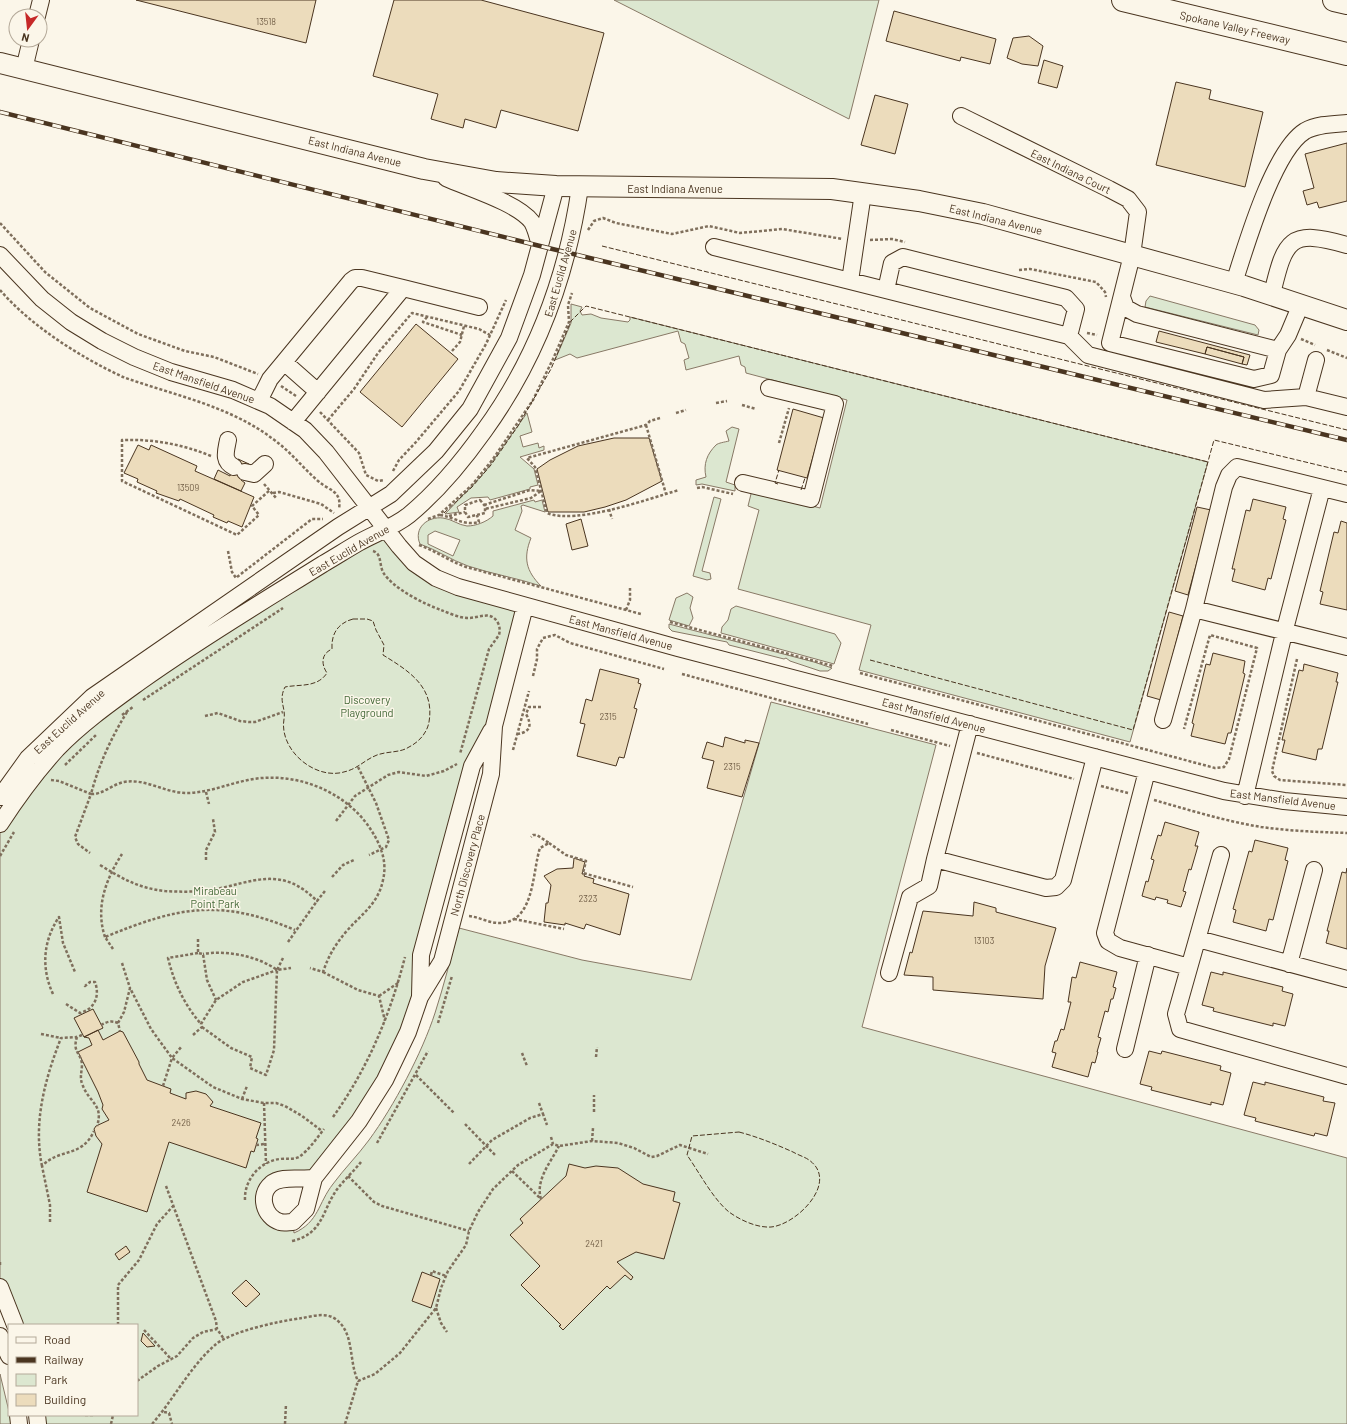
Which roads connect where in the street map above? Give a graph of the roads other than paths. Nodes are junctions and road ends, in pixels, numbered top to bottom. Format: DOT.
graph roads {
  1 [pos="1123,0"];
  2 [pos="1334,0"];
  3 [pos="1347,3"];
  4 [pos="29,48"];
  5 [pos="1347,54"];
  6 [pos="0,63"];
  7 [pos="24,69"];
  8 [pos="961,116"];
  9 [pos="1347,123"];
  10 [pos="424,169"];
  11 [pos="556,186"];
  12 [pos="580,187"];
  13 [pos="863,192"];
  14 [pos="540,246"];
  15 [pos="1347,246"];
  16 [pos="714,247"];
  17 [pos="0,255"];
  18 [pos="1132,255"];
  19 [pos="850,281"];
  20 [pos="1234,283"];
  21 [pos="403,288"];
  22 [pos="886,290"];
  23 [pos="1272,294"];
  24 [pos="1122,297"];
  25 [pos="1301,304"];
  26 [pos="479,307"];
  27 [pos="1346,315"];
  28 [pos="1069,336"];
  29 [pos="1278,350"];
  30 [pos="1316,360"];
  31 [pos="284,362"];
  32 [pos="769,388"];
  33 [pos="318,392"];
  34 [pos="1306,397"];
  35 [pos="259,401"];
  36 [pos="1347,407"];
  37 [pos="293,422"];
  38 [pos="228,440"];
  39 [pos="265,464"];
  40 [pos="739,488"];
  41 [pos="1322,488"];
  42 [pos="1347,494"];
  43 [pos="370,507"];
  44 [pos="385,529"];
  45 [pos="525,606"];
  46 [pos="1194,609"];
  47 [pos="1284,633"];
  48 [pos="1347,647"];
  49 [pos="1163,720"];
  50 [pos="970,724"];
  51 [pos="494,726"];
  52 [pos="1095,757"];
  53 [pos="1147,771"];
  54 [pos="1245,796"];
  55 [pos="0,797"];
  56 [pos="1346,803"];
  57 [pos="0,824"];
  58 [pos="1221,856"];
  59 [pos="935,859"];
  60 [pos="1314,870"];
  61 [pos="1198,939"];
  62 [pos="1148,955"];
  63 [pos="1289,964"];
  64 [pos="1189,967"];
  65 [pos="889,973"];
  66 [pos="1347,979"];
  67 [pos="420,996"];
  68 [pos="1125,1049"];
  69 [pos="1347,1076"];
  70 [pos="314,1178"];
  71 [pos="0,1287"];
  72 [pos="15,1324"];
  73 [pos="0,1336"];
  74 [pos="8,1354"];
  1 -- 5 [label="highway, Spokane Valley Freeway"];
  2 -- 3 [label="highway"];
  4 -- 7 [label="street"];
  6 -- 7 [label="main road, East Indiana Avenue"];
  7 -- 10 [label="main road, East Indiana Avenue"];
  8 -- 18 [label="street, East Indiana Court"];
  9 -- 20 [label="street"];
  10 -- 11 [label="main road, East Indiana Avenue"];
  10 -- 14 [label="street"];
  11 -- 12 [label="main road, East Indiana Avenue"];
  11 -- 14 [label="street, East Euclid Avenue"];
  12 -- 13 [label="main road, East Indiana Avenue"];
  12 -- 44 [label="street, East Euclid Avenue"];
  13 -- 18 [label="main road, East Indiana Avenue"];
  13 -- 19 [label="street"];
  14 -- 43 [label="street, East Euclid Avenue"];
  15 -- 23 [label="street"];
  16 -- 19 [label="street"];
  17 -- 35 [label="street, East Mansfield Avenue"];
  18 -- 20 [label="main road, East Indiana Avenue"];
  18 -- 24 [label="street, East Indiana Court"];
  19 -- 22 [label="street"];
  20 -- 23 [label="main road, East Indiana Avenue"];
  21 -- 26 [label="street"];
  21 -- 31 [label="street"];
  21 -- 33 [label="street"];
  22 -- 28 [label="street"];
  22 -- 28 [label="street"];
  23 -- 25 [label="main road, East Indiana Avenue"];
  24 -- 29 [label="street"];
  24 -- 29 [label="street, East Indiana Court"];
  25 -- 27 [label="main road, East Indiana Avenue"];
  25 -- 29 [label="street"];
  28 -- 34 [label="street"];
  30 -- 34 [label="street"];
  31 -- 33 [label="street"];
  31 -- 35 [label="street"];
  32 -- 40 [label="street"];
  33 -- 37 [label="street"];
  34 -- 36 [label="street"];
  35 -- 37 [label="street, East Mansfield Avenue"];
  37 -- 43 [label="street, East Mansfield Avenue"];
  38 -- 39 [label="street"];
  41 -- 42 [label="street"];
  41 -- 46 [label="street"];
  41 -- 47 [label="street"];
  43 -- 44 [label="street, East Mansfield Avenue"];
  43 -- 55 [label="street, East Euclid Avenue"];
  44 -- 45 [label="street, East Mansfield Avenue"];
  44 -- 57 [label="street, East Euclid Avenue"];
  45 -- 50 [label="street, East Mansfield Avenue"];
  45 -- 51 [label="street, North Discovery Place"];
  46 -- 47 [label="street"];
  46 -- 49 [label="street"];
  47 -- 48 [label="street"];
  47 -- 54 [label="street"];
  50 -- 52 [label="street, East Mansfield Avenue"];
  50 -- 59 [label="street"];
  51 -- 67 [label="street, North Discovery Place"];
  51 -- 67 [label="street, North Discovery Place"];
  52 -- 53 [label="street, East Mansfield Avenue"];
  52 -- 59 [label="street"];
  53 -- 54 [label="street, East Mansfield Avenue"];
  53 -- 62 [label="street"];
  54 -- 56 [label="street, East Mansfield Avenue"];
  58 -- 61 [label="street"];
  59 -- 65 [label="street"];
  60 -- 63 [label="street"];
  61 -- 63 [label="street"];
  61 -- 64 [label="street"];
  62 -- 64 [label="street"];
  62 -- 68 [label="street"];
  63 -- 66 [label="street"];
  64 -- 69 [label="street"];
  67 -- 70 [label="street, North Discovery Place"];
  71 -- 72 [label="street"];
  73 -- 74 [label="street"];
}
